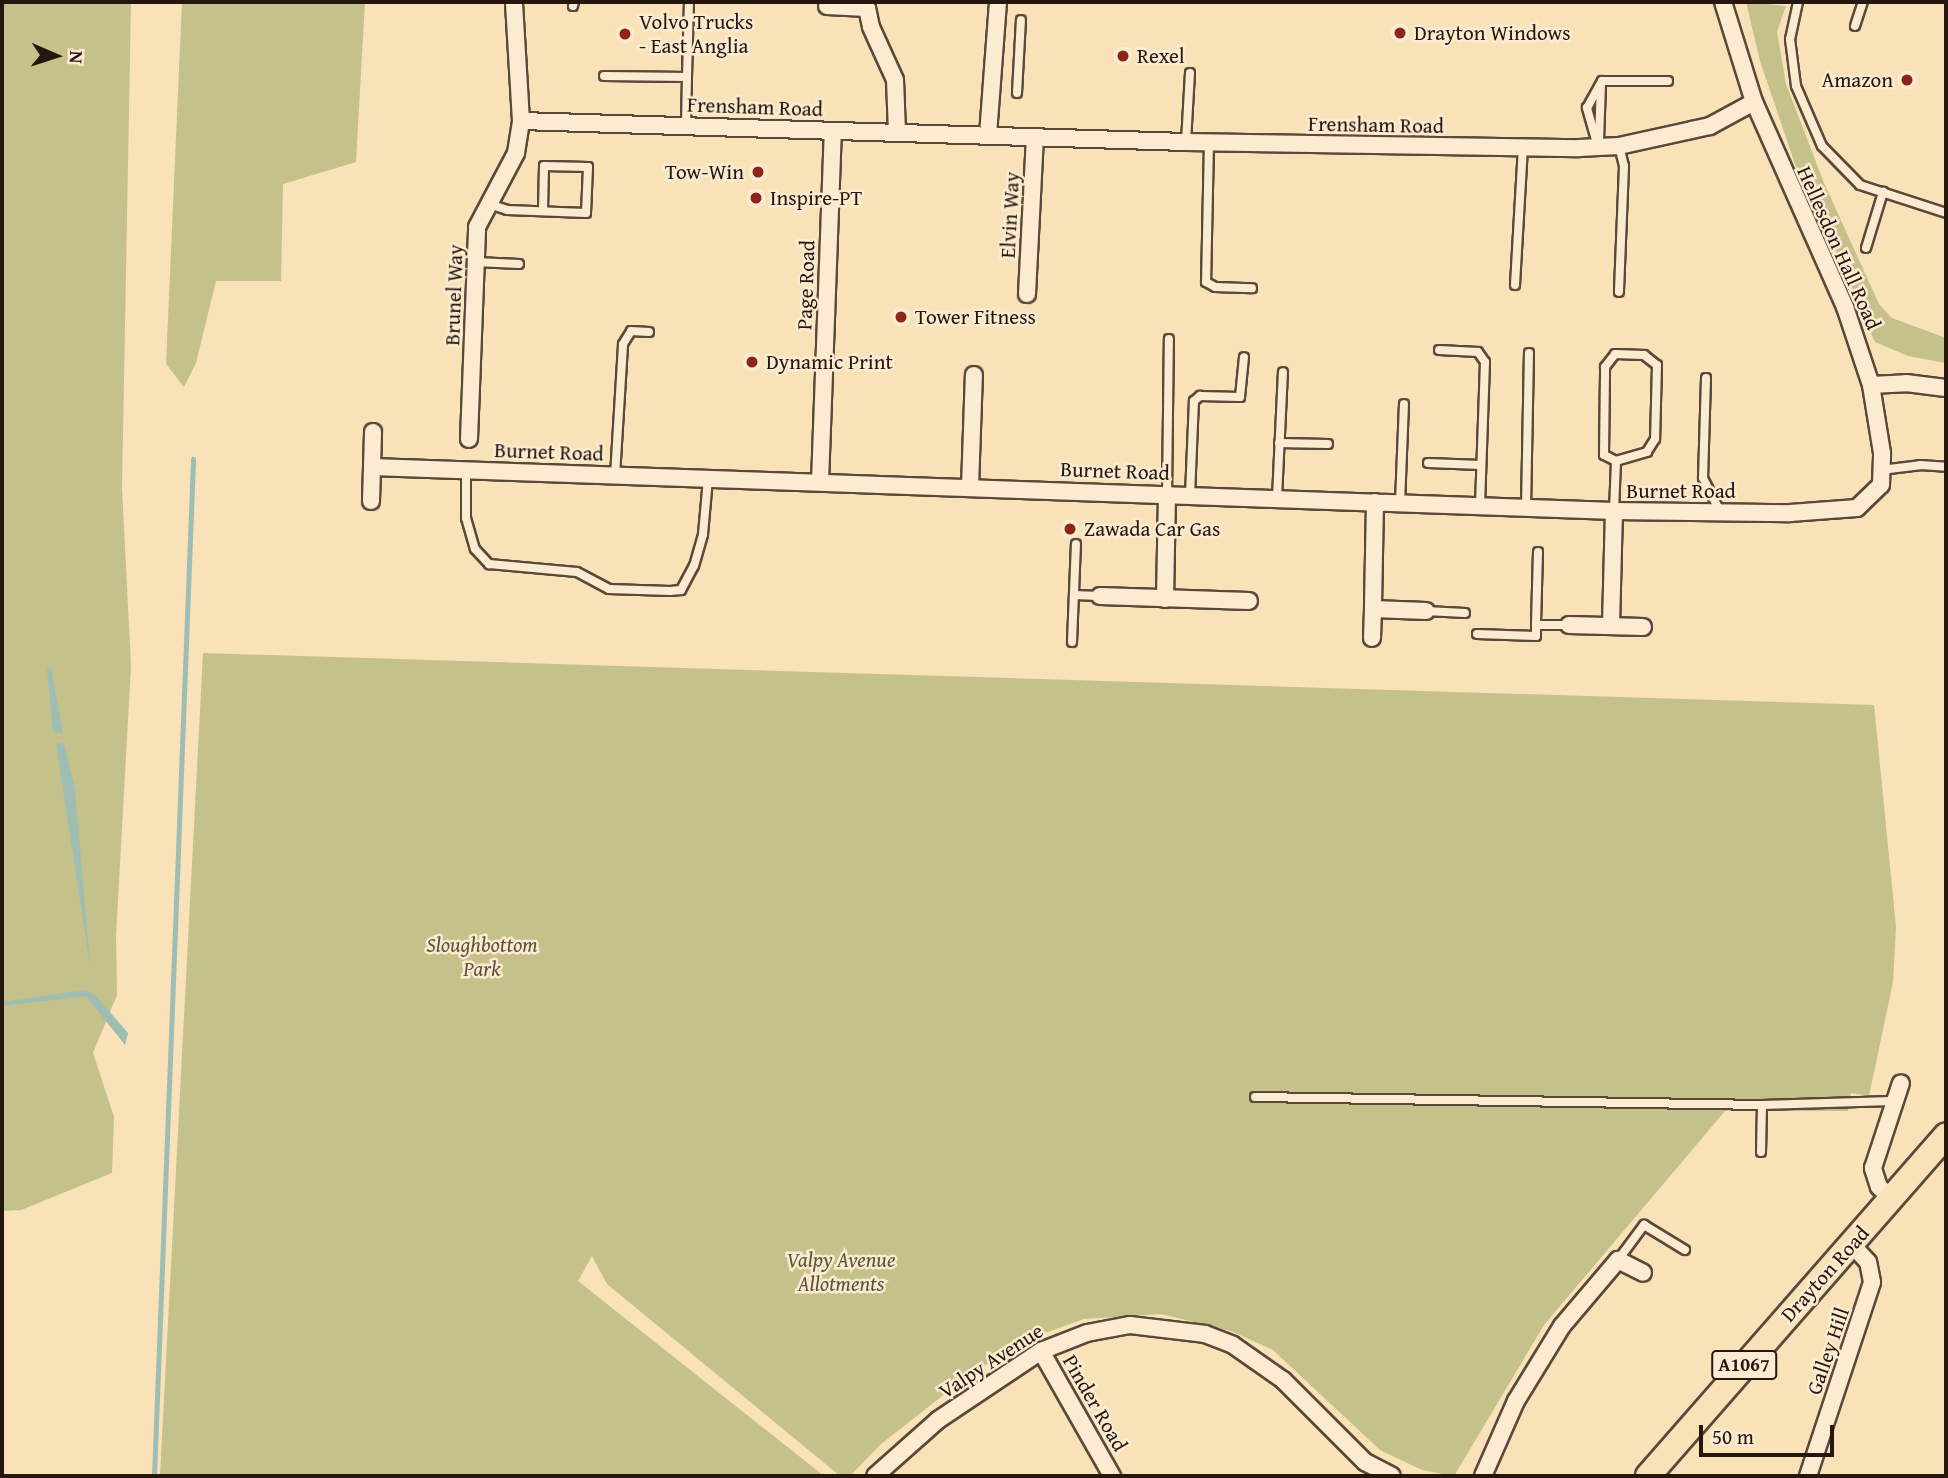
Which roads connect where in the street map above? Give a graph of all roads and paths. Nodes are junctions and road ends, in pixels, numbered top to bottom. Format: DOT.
graph roads {
  1 [pos="514,2"];
  2 [pos="689,2"];
  3 [pos="998,2"];
  4 [pos="1723,2"];
  5 [pos="1798,2"];
  6 [pos="1863,2"];
  7 [pos="868,5"];
  8 [pos="827,6"];
  9 [pos="1021,20"];
  10 [pos="1855,26"];
  11 [pos="1008,59"];
  12 [pos="1190,73"];
  13 [pos="604,76"];
  14 [pos="687,77"];
  15 [pos="1602,81"];
  16 [pos="1668,81"];
  17 [pos="1017,93"];
  18 [pos="1754,103"];
  19 [pos="521,121"];
  20 [pos="686,126"];
  21 [pos="833,131"];
  22 [pos="897,133"];
  23 [pos="988,135"];
  24 [pos="1035,137"];
  25 [pos="1186,142"];
  26 [pos="1209,142"];
  27 [pos="1619,146"];
  28 [pos="1598,147"];
  29 [pos="1523,148"];
  30 [pos="1883,192"];
  31 [pos="489,204"];
  32 [pos="543,211"];
  33 [pos="1946,213"];
  34 [pos="1866,247"];
  35 [pos="476,262"];
  36 [pos="519,264"];
  37 [pos="1515,285"];
  38 [pos="1252,288"];
  39 [pos="1619,292"];
  40 [pos="1027,294"];
  41 [pos="649,332"];
  42 [pos="1169,339"];
  43 [pos="1439,350"];
  44 [pos="1529,353"];
  45 [pos="1244,357"];
  46 [pos="1283,372"];
  47 [pos="974,375"];
  48 [pos="1706,378"];
  49 [pos="1871,385"];
  50 [pos="1946,388"];
  51 [pos="1404,404"];
  52 [pos="373,432"];
  53 [pos="469,439"];
  54 [pos="1279,443"];
  55 [pos="1328,444"];
  56 [pos="1616,461"];
  57 [pos="1428,463"];
  58 [pos="1481,465"];
  59 [pos="372,467"];
  60 [pos="1946,467"];
  61 [pos="466,470"];
  62 [pos="1881,470"];
  63 [pos="615,476"];
  64 [pos="708,479"];
  65 [pos="820,482"];
  66 [pos="970,487"];
  67 [pos="1167,494"];
  68 [pos="1190,495"];
  69 [pos="1277,498"];
  70 [pos="371,501"];
  71 [pos="1375,502"];
  72 [pos="1400,503"];
  73 [pos="1480,506"];
  74 [pos="1526,508"];
  75 [pos="1614,511"];
  76 [pos="1720,512"];
  77 [pos="1076,544"];
  78 [pos="1538,552"];
  79 [pos="1074,596"];
  80 [pos="1100,596"];
  81 [pos="1165,599"];
  82 [pos="1249,601"];
  83 [pos="1373,609"];
  84 [pos="1426,611"];
  85 [pos="1465,613"];
  86 [pos="1536,625"];
  87 [pos="1569,625"];
  88 [pos="1611,625"];
  89 [pos="1643,627"];
  90 [pos="1477,634"];
  91 [pos="1372,638"];
  92 [pos="1072,642"];
  93 [pos="1901,1083"];
  94 [pos="1255,1097"];
  95 [pos="1892,1101"];
  96 [pos="1762,1105"];
  97 [pos="1946,1135"];
  98 [pos="1761,1152"];
  99 [pos="1892,1199"];
  100 [pos="1851,1244"];
  101 [pos="1685,1250"];
  102 [pos="1618,1259"];
  103 [pos="1643,1273"];
  104 [pos="1041,1351"];
  105 [pos="875,1476"];
  106 [pos="1112,1476"];
  107 [pos="1392,1476"];
  108 [pos="1483,1476"];
  109 [pos="1648,1476"];
  110 [pos="1808,1476"];
  1 -- 19 [label="street, Brunel Way"];
  2 -- 14 [label="lane"];
  3 -- 11 [label="street"];
  4 -- 18 [label="street, Hellesdon Hall Road"];
  5 -- 30 [label="lane"];
  6 -- 10 [label="lane"];
  7 -- 8 [label="street"];
  7 -- 22 [label="street"];
  9 -- 11 [label="lane"];
  11 -- 17 [label="lane"];
  11 -- 23 [label="street"];
  12 -- 25 [label="lane"];
  13 -- 14 [label="lane"];
  14 -- 20 [label="lane"];
  15 -- 16 [label="lane"];
  15 -- 28 [label="lane"];
  15 -- 28 [label="lane"];
  18 -- 27 [label="street, Frensham Road"];
  18 -- 49 [label="street, Hellesdon Hall Road"];
  19 -- 20 [label="street, Frensham Road"];
  19 -- 31 [label="street, Brunel Way"];
  20 -- 21 [label="street, Frensham Road"];
  21 -- 22 [label="street, Frensham Road"];
  21 -- 65 [label="street, Page Road"];
  22 -- 23 [label="street, Frensham Road"];
  23 -- 24 [label="street, Frensham Road"];
  24 -- 25 [label="street, Frensham Road"];
  24 -- 40 [label="street, Elvin Way"];
  25 -- 26 [label="street, Frensham Road"];
  26 -- 29 [label="street, Frensham Road"];
  26 -- 38 [label="lane"];
  27 -- 28 [label="street, Frensham Road"];
  27 -- 39 [label="lane"];
  28 -- 29 [label="street, Frensham Road"];
  29 -- 37 [label="lane"];
  30 -- 33 [label="lane"];
  30 -- 34 [label="lane"];
  31 -- 32 [label="lane"];
  31 -- 35 [label="street, Brunel Way"];
  32 -- 32 [label="lane"];
  35 -- 36 [label="lane"];
  35 -- 53 [label="street, Brunel Way"];
  41 -- 63 [label="lane"];
  42 -- 67 [label="lane"];
  43 -- 58 [label="lane"];
  44 -- 74 [label="lane"];
  45 -- 68 [label="lane"];
  46 -- 54 [label="lane"];
  47 -- 66 [label="street"];
  48 -- 76 [label="lane"];
  49 -- 50 [label="street"];
  49 -- 62 [label="street, Hellesdon Hall Road"];
  51 -- 72 [label="lane"];
  52 -- 59 [label="street"];
  54 -- 55 [label="lane"];
  54 -- 69 [label="lane"];
  56 -- 56 [label="lane"];
  56 -- 75 [label="lane"];
  57 -- 58 [label="lane"];
  58 -- 73 [label="lane"];
  59 -- 61 [label="street, Burnet Road"];
  59 -- 70 [label="street"];
  60 -- 62 [label="lane"];
  61 -- 63 [label="street, Burnet Road"];
  61 -- 64 [label="lane"];
  62 -- 76 [label="street, Burnet Road"];
  63 -- 64 [label="street, Burnet Road"];
  64 -- 65 [label="street, Burnet Road"];
  65 -- 66 [label="street, Burnet Road"];
  66 -- 67 [label="street, Burnet Road"];
  67 -- 68 [label="street, Burnet Road"];
  67 -- 81 [label="street"];
  68 -- 69 [label="street, Burnet Road"];
  69 -- 71 [label="street, Burnet Road"];
  71 -- 72 [label="street, Burnet Road"];
  71 -- 83 [label="street"];
  72 -- 73 [label="street, Burnet Road"];
  73 -- 74 [label="street, Burnet Road"];
  74 -- 75 [label="street, Burnet Road"];
  75 -- 76 [label="street, Burnet Road"];
  75 -- 88 [label="street"];
  77 -- 79 [label="lane"];
  78 -- 86 [label="lane"];
  79 -- 80 [label="lane"];
  79 -- 92 [label="lane"];
  80 -- 81 [label="street"];
  81 -- 82 [label="street"];
  83 -- 84 [label="street"];
  83 -- 91 [label="street"];
  84 -- 85 [label="lane"];
  86 -- 87 [label="lane"];
  86 -- 90 [label="lane"];
  87 -- 88 [label="street"];
  88 -- 89 [label="street"];
  93 -- 95 [label="street"];
  94 -- 96 [label="lane"];
  95 -- 96 [label="lane"];
  95 -- 99 [label="street"];
  96 -- 98 [label="lane"];
  97 -- 99 [label="main road, Drayton Road / A1067"];
  99 -- 100 [label="main road, Drayton Road / A1067"];
  100 -- 109 [label="main road, Drayton Road / A1067"];
  100 -- 110 [label="street, Galley Hill"];
  101 -- 102 [label="lane"];
  102 -- 103 [label="street"];
  102 -- 108 [label="street"];
  104 -- 105 [label="street, Valpy Avenue"];
  104 -- 106 [label="street, Pinder Road"];
  104 -- 107 [label="street, Valpy Avenue"];
}
